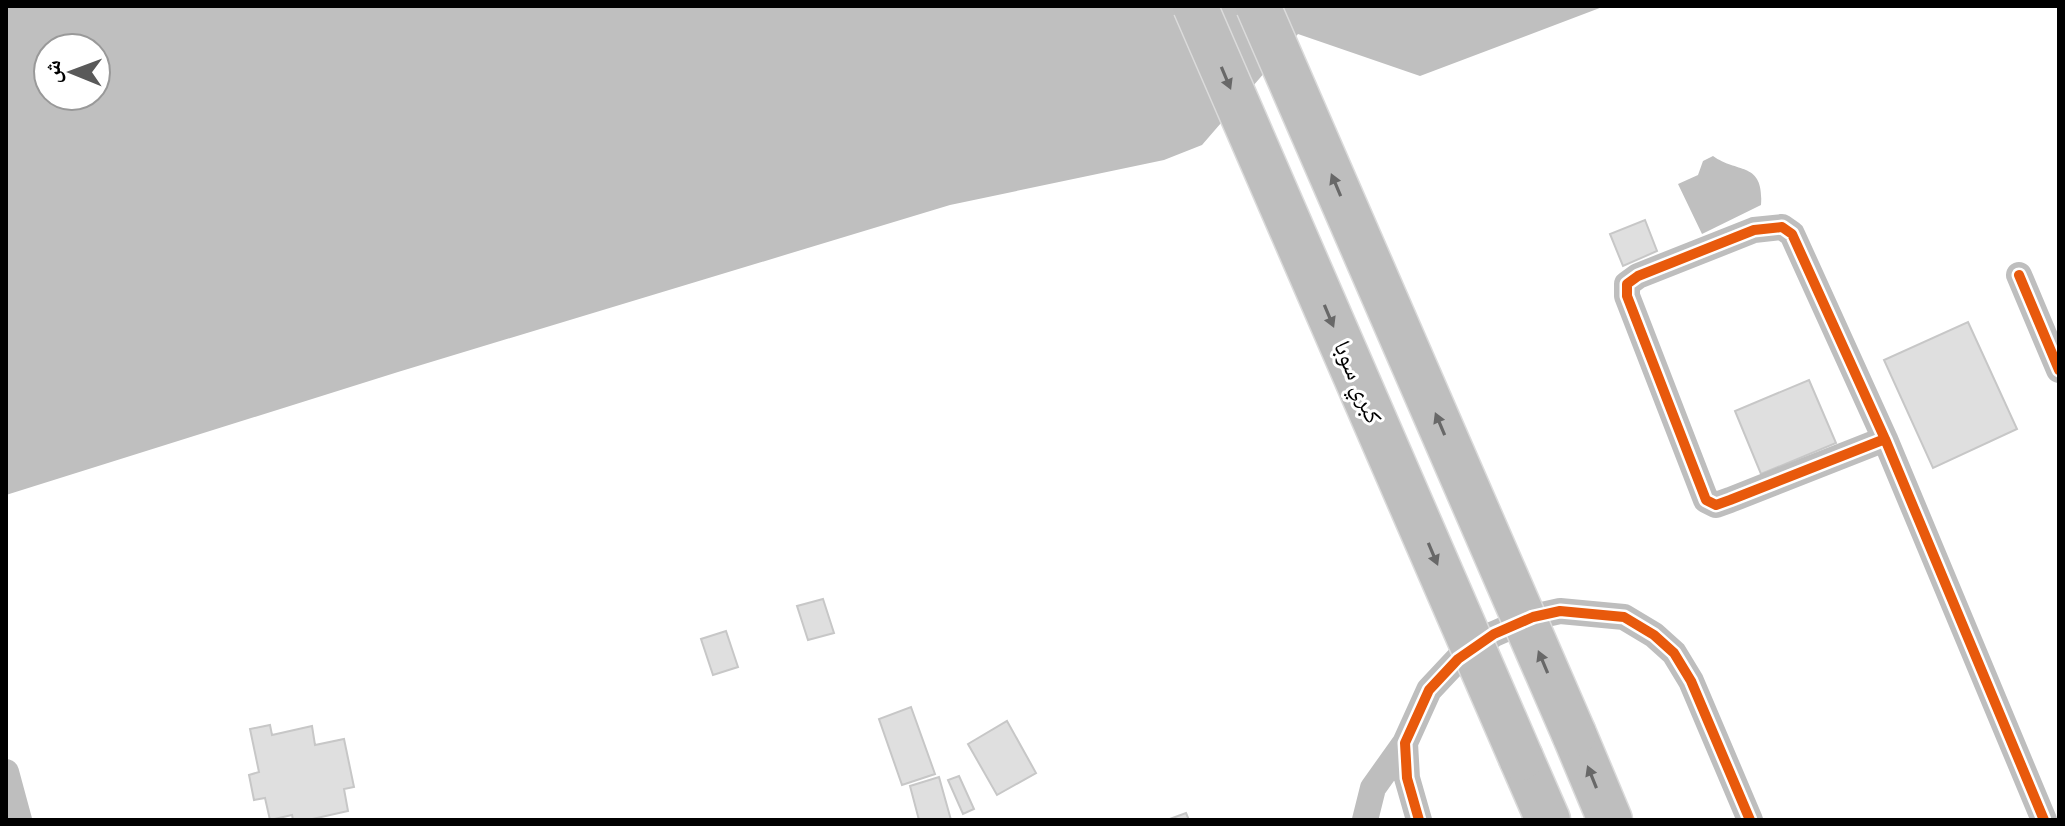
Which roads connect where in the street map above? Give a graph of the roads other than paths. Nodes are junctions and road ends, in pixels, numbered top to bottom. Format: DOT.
graph roads {
  1 [pos="1195,6"];
  2 [pos="1258,6"];
  3 [pos="2019,275"];
  4 [pos="2059,370"];
  5 [pos="1885,439"];
  6 [pos="1405,743"];
  7 [pos="6,772"];
  8 [pos="19,820"];
  9 [pos="1365,820"];
  10 [pos="1419,820"];
  11 [pos="1548,820"];
  12 [pos="1610,820"];
  13 [pos="1750,820"];
  14 [pos="2044,820"];
  1 -- 11 [label="highway, كبري سوبا, one-way, bridge"];
  12 -- 2 [label="highway, one-way, bridge"];
  3 -- 4 [label="street"];
  5 -- 5 [label="street"];
  5 -- 14 [label="street"];
  6 -- 9 [label="street"];
  6 -- 10 [label="street"];
  6 -- 13 [label="street"];
  7 -- 8 [label="street"];
}
